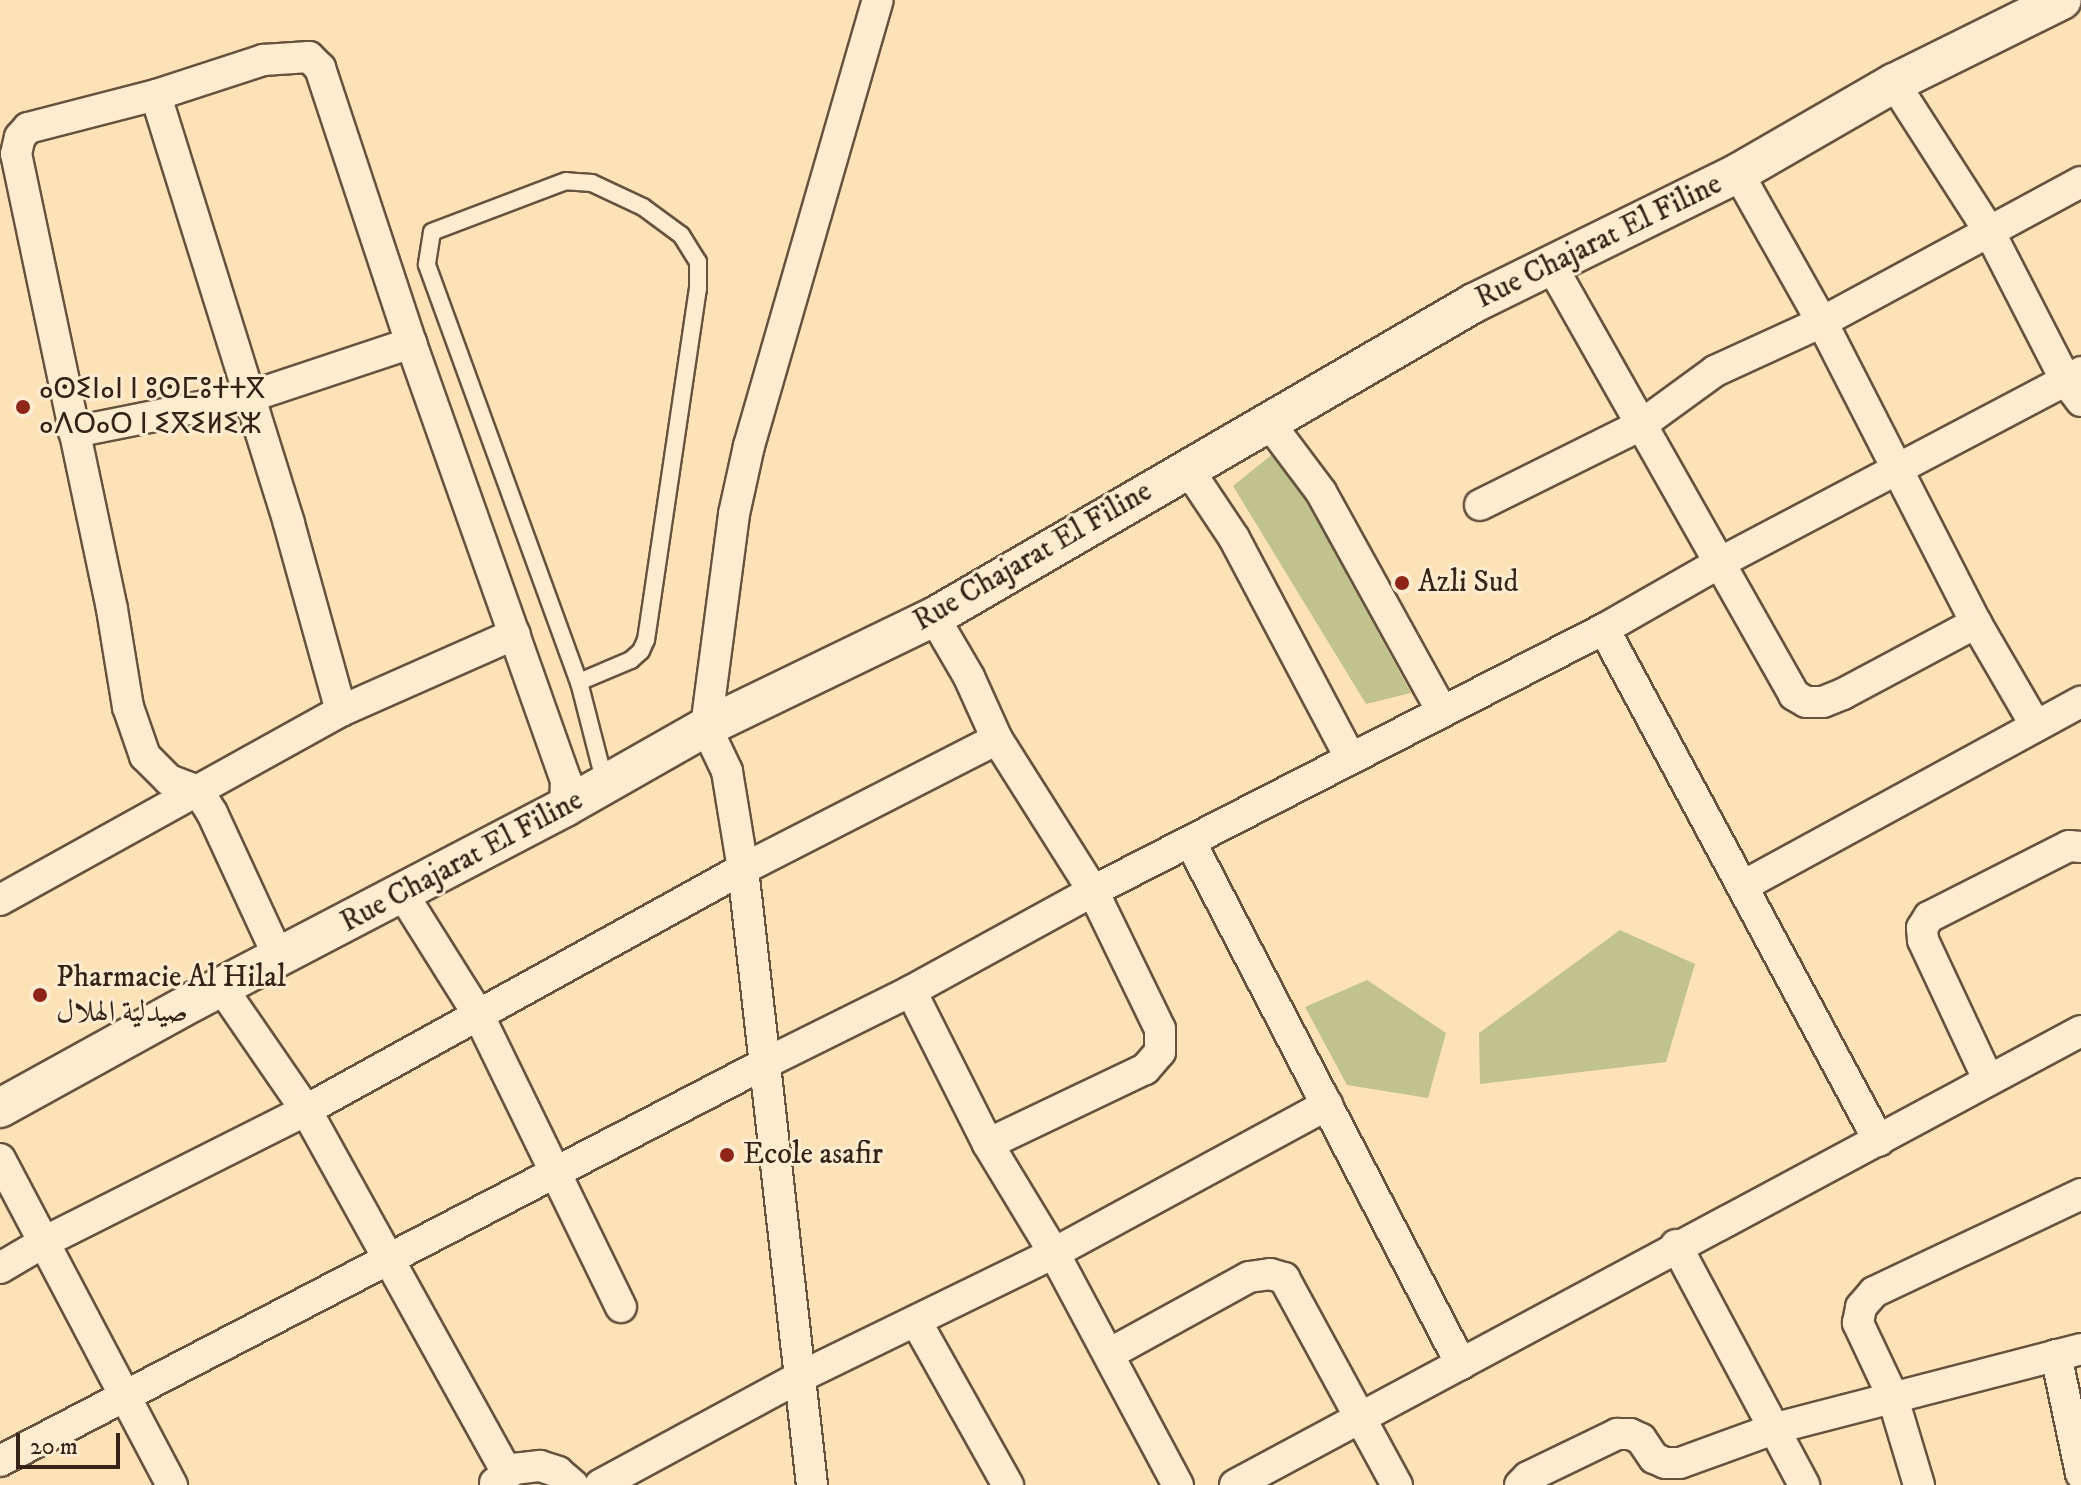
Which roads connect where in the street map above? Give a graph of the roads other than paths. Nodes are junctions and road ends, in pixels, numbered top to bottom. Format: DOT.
graph roads {
  1 [pos="878,0"];
  2 [pos="2062,0"];
  3 [pos="1894,83"];
  4 [pos="156,95"];
  5 [pos="1738,173"];
  6 [pos="2081,182"];
  7 [pos="1989,231"];
  8 [pos="1551,265"];
  9 [pos="1822,322"];
  10 [pos="411,343"];
  11 [pos="2076,385"];
  12 [pos="249,397"];
  13 [pos="1270,424"];
  14 [pos="1641,425"];
  15 [pos="74,432"];
  16 [pos="1188,469"];
  17 [pos="1895,471"];
  18 [pos="1480,505"];
  19 [pos="1721,562"];
  20 [pos="934,617"];
  21 [pos="1976,623"];
  22 [pos="1604,629"];
  23 [pos="515,634"];
  24 [pos="579,682"];
  25 [pos="2081,702"];
  26 [pos="341,711"];
  27 [pos="1442,711"];
  28 [pos="2036,726"];
  29 [pos="706,727"];
  30 [pos="997,739"];
  31 [pos="1350,757"];
  32 [pos="605,785"];
  33 [pos="198,791"];
  34 [pos="565,807"];
  35 [pos="1191,843"];
  36 [pos="2081,847"];
  37 [pos="743,869"];
  38 [pos="1743,886"];
  39 [pos="1093,891"];
  40 [pos="402,893"];
  41 [pos="0,900"];
  42 [pos="280,960"];
  43 [pos="222,988"];
  44 [pos="911,991"];
  45 [pos="478,1014"];
  46 [pos="2081,1031"];
  47 [pos="764,1064"];
  48 [pos="1988,1079"];
  49 [pos="1327,1105"];
  50 [pos="0,1108"];
  51 [pos="306,1110"];
  52 [pos="1879,1141"];
  53 [pos="988,1144"];
  54 [pos="0,1159"];
  55 [pos="554,1175"];
  56 [pos="2081,1194"];
  57 [pos="46,1241"];
  58 [pos="1676,1245"];
  59 [pos="1054,1253"];
  60 [pos="388,1262"];
  61 [pos="0,1268"];
  62 [pos="621,1307"];
  63 [pos="917,1323"];
  64 [pos="2068,1352"];
  65 [pos="1109,1354"];
  66 [pos="1461,1364"];
  67 [pos="800,1377"];
  68 [pos="1892,1395"];
  69 [pos="126,1397"];
  70 [pos="1363,1419"];
  71 [pos="1776,1428"];
  72 [pos="0,1461"];
  73 [pos="2081,1474"];
  74 [pos="500,1478"];
  75 [pos="172,1485"];
  76 [pos="573,1485"];
  77 [pos="600,1485"];
  78 [pos="812,1485"];
  79 [pos="1008,1485"];
  80 [pos="1178,1485"];
  81 [pos="1235,1485"];
  82 [pos="1397,1485"];
  83 [pos="1520,1485"];
  84 [pos="1804,1485"];
  85 [pos="1919,1485"];
  1 -- 29 [label="street"];
  2 -- 3 [label="street, Rue Chajarat El Filine"];
  3 -- 5 [label="street, Rue Chajarat El Filine"];
  3 -- 7 [label="street"];
  4 -- 10 [label="street"];
  4 -- 12 [label="street"];
  4 -- 15 [label="street"];
  5 -- 8 [label="street, Rue Chajarat El Filine"];
  5 -- 9 [label="street"];
  6 -- 7 [label="street"];
  7 -- 9 [label="street"];
  7 -- 11 [label="street"];
  8 -- 13 [label="street, Rue Chajarat El Filine"];
  8 -- 14 [label="street"];
  9 -- 14 [label="street"];
  9 -- 17 [label="street"];
  10 -- 12 [label="street"];
  10 -- 23 [label="street"];
  11 -- 17 [label="street"];
  12 -- 15 [label="street"];
  12 -- 26 [label="street"];
  13 -- 16 [label="street, Rue Chajarat El Filine"];
  13 -- 27 [label="street"];
  14 -- 18 [label="street"];
  14 -- 19 [label="street"];
  15 -- 33 [label="street"];
  16 -- 20 [label="street, Rue Chajarat El Filine"];
  16 -- 31 [label="street"];
  17 -- 19 [label="street"];
  17 -- 21 [label="street"];
  19 -- 21 [label="street"];
  19 -- 22 [label="street"];
  20 -- 29 [label="street, Rue Chajarat El Filine"];
  20 -- 30 [label="street"];
  21 -- 28 [label="street"];
  22 -- 27 [label="street"];
  22 -- 38 [label="street"];
  23 -- 26 [label="street"];
  23 -- 34 [label="street"];
  24 -- 24 [label="lane"];
  24 -- 32 [label="lane"];
  25 -- 28 [label="street"];
  26 -- 33 [label="street"];
  27 -- 31 [label="street"];
  28 -- 38 [label="street"];
  29 -- 32 [label="street, Rue Chajarat El Filine"];
  29 -- 37 [label="street"];
  30 -- 37 [label="street"];
  30 -- 39 [label="street"];
  31 -- 35 [label="street"];
  32 -- 34 [label="street, Rue Chajarat El Filine"];
  33 -- 41 [label="street"];
  33 -- 42 [label="street"];
  34 -- 40 [label="street, Rue Chajarat El Filine"];
  35 -- 39 [label="street"];
  35 -- 49 [label="street"];
  36 -- 48 [label="street"];
  37 -- 45 [label="street"];
  37 -- 47 [label="street"];
  38 -- 52 [label="street"];
  39 -- 44 [label="street"];
  39 -- 53 [label="street"];
  40 -- 42 [label="street, Rue Chajarat El Filine"];
  40 -- 45 [label="street"];
  42 -- 43 [label="street, Rue Chajarat El Filine"];
  43 -- 50 [label="street, Rue Chajarat El Filine"];
  43 -- 51 [label="street"];
  44 -- 47 [label="street"];
  44 -- 53 [label="street"];
  45 -- 51 [label="street"];
  45 -- 55 [label="street"];
  46 -- 48 [label="street"];
  47 -- 55 [label="street"];
  47 -- 67 [label="street"];
  48 -- 52 [label="street"];
  49 -- 59 [label="street"];
  49 -- 66 [label="street"];
  51 -- 57 [label="street"];
  51 -- 60 [label="street"];
  52 -- 58 [label="street"];
  53 -- 59 [label="street"];
  54 -- 57 [label="street"];
  55 -- 60 [label="street"];
  55 -- 62 [label="street"];
  56 -- 68 [label="street"];
  57 -- 61 [label="street"];
  57 -- 69 [label="street"];
  58 -- 66 [label="street"];
  58 -- 71 [label="street"];
  59 -- 63 [label="street"];
  59 -- 65 [label="street"];
  60 -- 69 [label="street"];
  60 -- 74 [label="street"];
  63 -- 67 [label="street"];
  63 -- 79 [label="street"];
  64 -- 68 [label="street"];
  64 -- 73 [label="street"];
  65 -- 70 [label="street"];
  65 -- 80 [label="street"];
  66 -- 70 [label="street"];
  67 -- 77 [label="street"];
  67 -- 78 [label="street"];
  68 -- 71 [label="street"];
  68 -- 85 [label="street"];
  69 -- 72 [label="street"];
  69 -- 75 [label="street"];
  70 -- 81 [label="street"];
  70 -- 82 [label="street"];
  71 -- 83 [label="street"];
  71 -- 84 [label="street"];
  74 -- 76 [label="street"];
}
